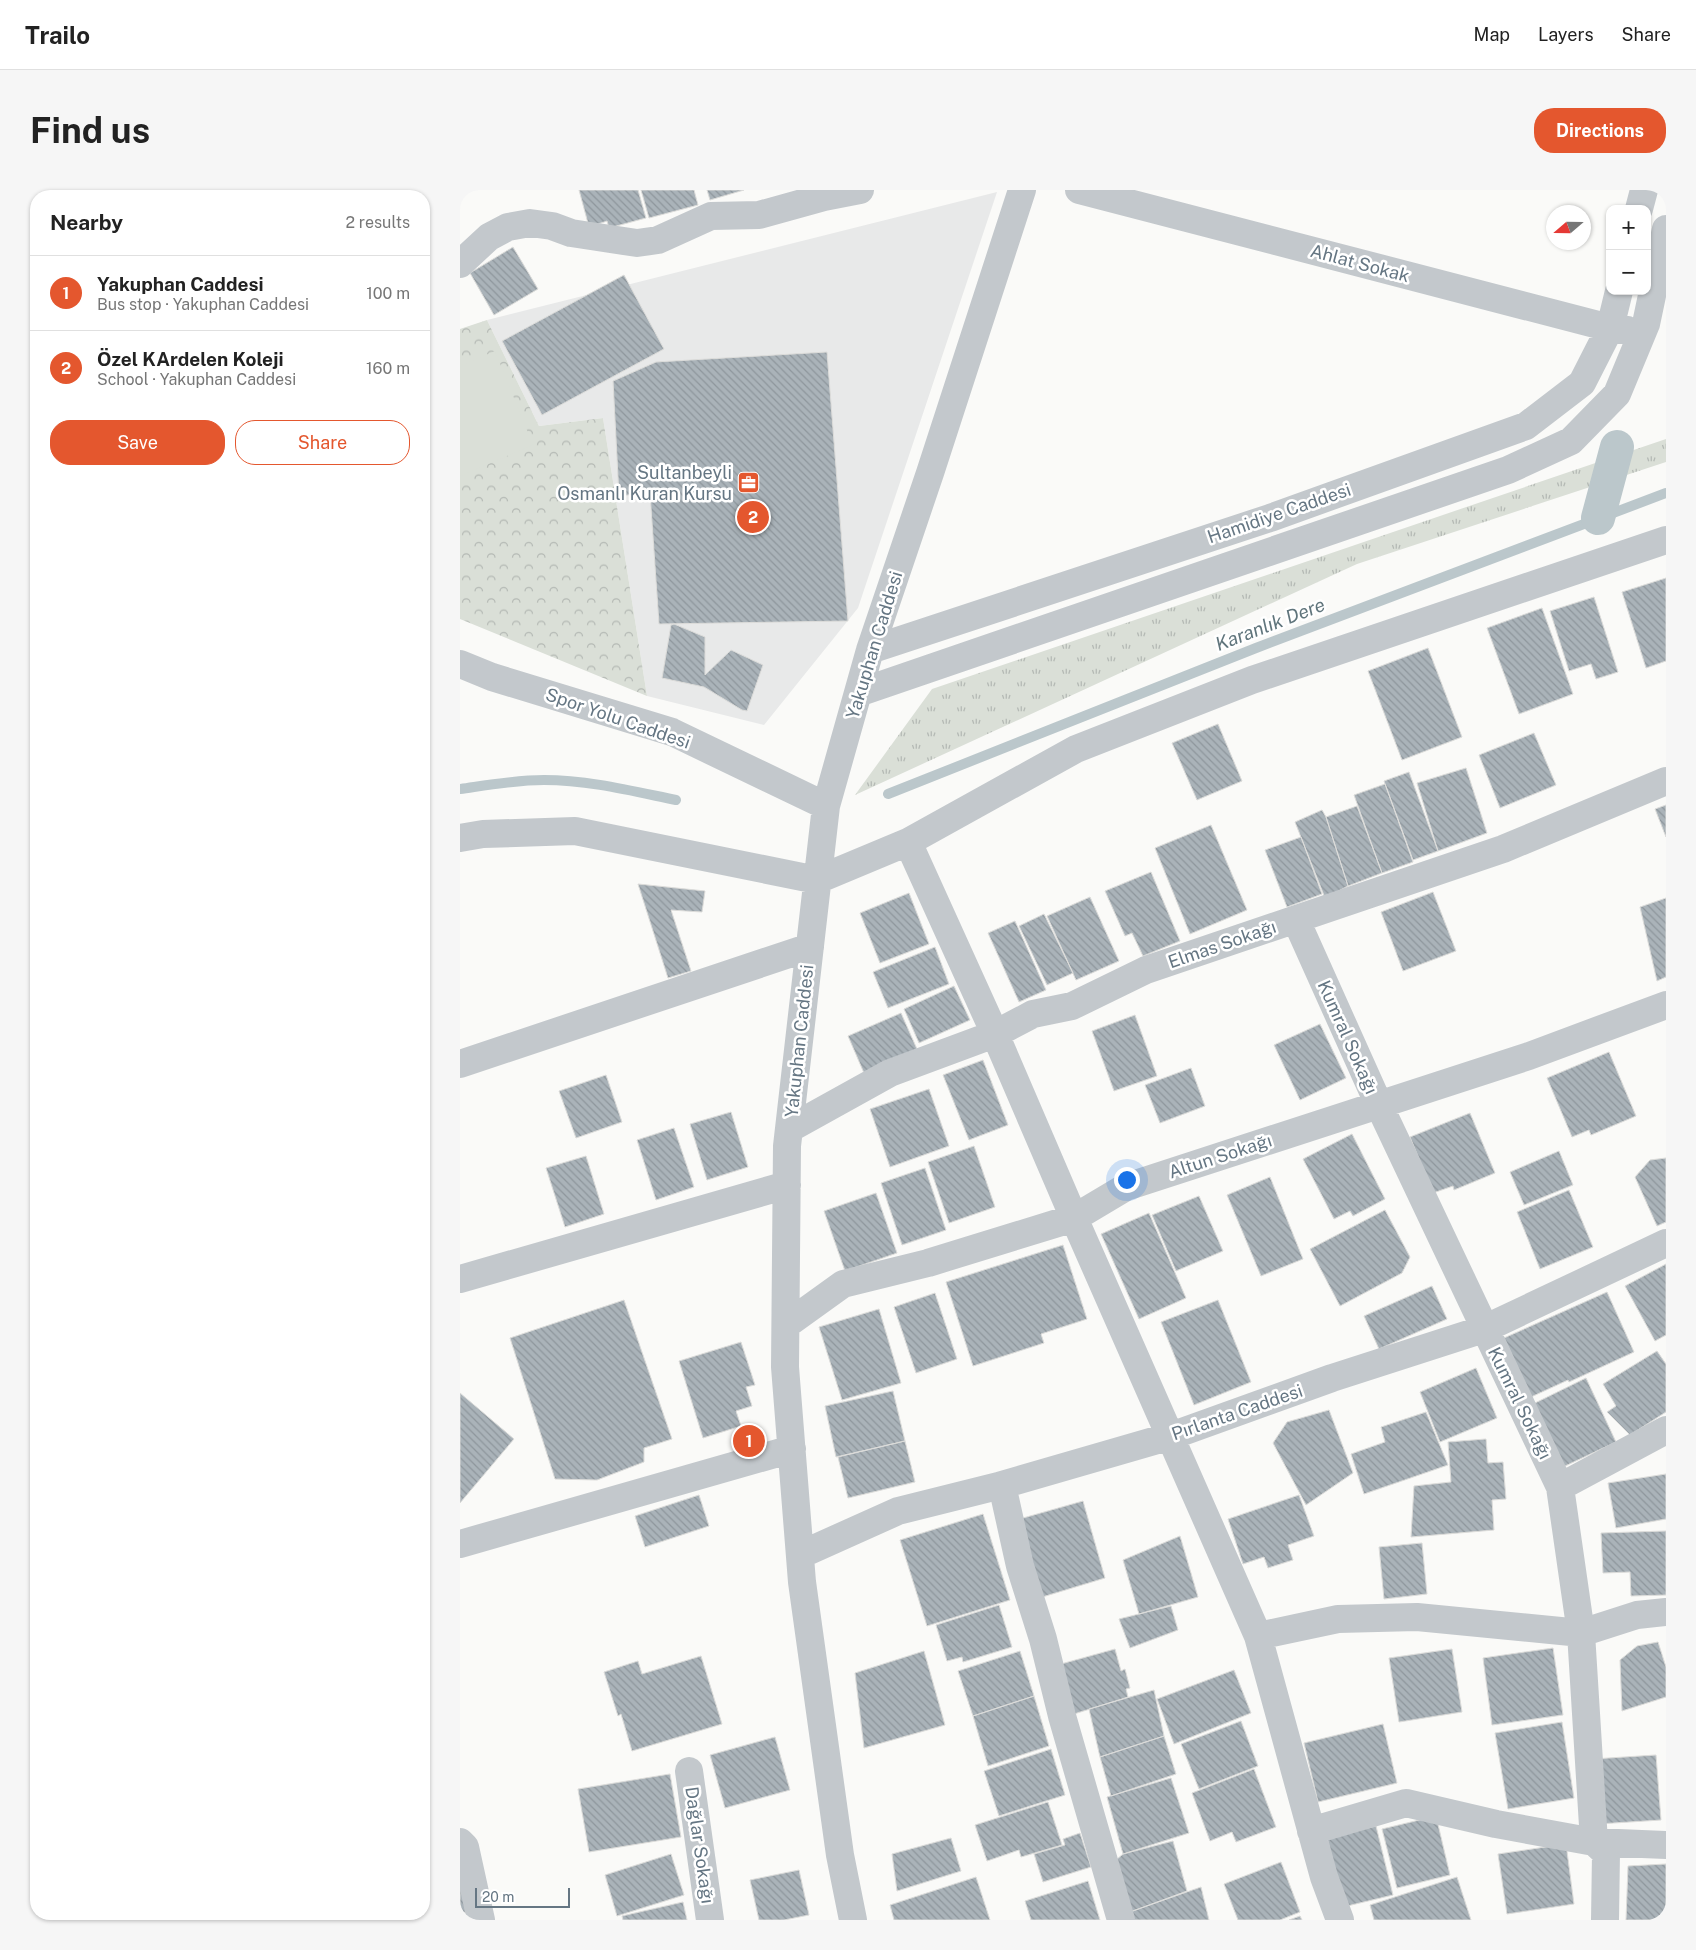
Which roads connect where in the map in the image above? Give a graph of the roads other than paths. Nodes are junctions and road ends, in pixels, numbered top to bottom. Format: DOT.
graph roads {
  1 [pos="860,190"];
  2 [pos="1022,190"];
  3 [pos="1079,190"];
  4 [pos="1644,190"];
  5 [pos="1640,205"];
  6 [pos="1666,229"];
  7 [pos="460,264"];
  8 [pos="1618,295"];
  9 [pos="1610,328"];
  10 [pos="1643,332"];
  11 [pos="1666,540"];
  12 [pos="870,650"];
  13 [pos="460,664"];
  14 [pos="858,693"];
  15 [pos="1666,781"];
  16 [pos="826,806"];
  17 [pos="460,838"];
  18 [pos="908,842"];
  19 [pos="818,880"];
  20 [pos="1296,920"];
  21 [pos="810,947"];
  22 [pos="1666,1005"];
  23 [pos="995,1034"];
  24 [pos="460,1064"];
  25 [pos="1379,1105"];
  26 [pos="789,1129"];
  27 [pos="787,1185"];
  28 [pos="1074,1218"];
  29 [pos="1666,1243"];
  30 [pos="460,1279"];
  31 [pos="786,1325"];
  32 [pos="1484,1329"];
  33 [pos="1666,1430"];
  34 [pos="1170,1436"];
  35 [pos="792,1450"];
  36 [pos="1002,1484"];
  37 [pos="1560,1487"];
  38 [pos="460,1544"];
  39 [pos="800,1555"];
  40 [pos="1666,1612"];
  41 [pos="1582,1633"];
  42 [pos="1258,1636"];
  43 [pos="689,1771"];
  44 [pos="1311,1831"];
  45 [pos="460,1842"];
  46 [pos="1594,1842"];
  47 [pos="1666,1845"];
  48 [pos="481,1920"];
  49 [pos="710,1920"];
  50 [pos="853,1920"];
  51 [pos="1122,1920"];
  52 [pos="1340,1920"];
  53 [pos="1605,1920"];
  1 -- 7 [label="street"];
  2 -- 12 [label="street, Yakuphan Caddesi"];
  3 -- 9 [label="street, Ahlat Sokak"];
  4 -- 5 [label="street"];
  6 -- 10 [label="street"];
  8 -- 9 [label="street, Hamidiye Caddesi"];
  9 -- 10 [label="street, Ahlat Sokak"];
  9 -- 12 [label="street, Hamidiye Caddesi"];
  10 -- 14 [label="street"];
  11 -- 18 [label="street"];
  12 -- 14 [label="street, Yakuphan Caddesi"];
  13 -- 16 [label="street, Spor Yolu Caddesi"];
  14 -- 16 [label="street, Yakuphan Caddesi"];
  15 -- 20 [label="street, Elmas Sokağı"];
  16 -- 19 [label="street, Yakuphan Caddesi"];
  17 -- 19 [label="street"];
  18 -- 19 [label="street"];
  18 -- 23 [label="street"];
  19 -- 21 [label="street, Yakuphan Caddesi"];
  20 -- 23 [label="street, Elmas Sokağı"];
  20 -- 25 [label="street, Kumral Sokağı"];
  21 -- 24 [label="street"];
  21 -- 26 [label="street, Yakuphan Caddesi"];
  22 -- 25 [label="street, Altun Sokağı"];
  23 -- 26 [label="street, Elmas Sokağı"];
  23 -- 28 [label="street"];
  25 -- 28 [label="street, Altun Sokağı"];
  25 -- 32 [label="street, Kumral Sokağı"];
  26 -- 27 [label="street, Yakuphan Caddesi"];
  27 -- 30 [label="street"];
  27 -- 31 [label="street, Yakuphan Caddesi"];
  28 -- 31 [label="street, Altun Sokağı"];
  28 -- 34 [label="street"];
  29 -- 32 [label="street, Pırlanta Caddesi"];
  31 -- 35 [label="street, Yakuphan Caddesi"];
  32 -- 34 [label="street, Pırlanta Caddesi"];
  32 -- 37 [label="street, Kumral Sokağı"];
  33 -- 37 [label="street"];
  34 -- 36 [label="street, Pırlanta Caddesi"];
  34 -- 42 [label="street"];
  35 -- 38 [label="street"];
  35 -- 39 [label="street, Yakuphan Caddesi"];
  36 -- 39 [label="street, Pırlanta Caddesi"];
  36 -- 51 [label="street"];
  37 -- 41 [label="street, Kumral Sokağı"];
  39 -- 50 [label="street, Yakuphan Caddesi"];
  40 -- 41 [label="street"];
  41 -- 42 [label="street"];
  41 -- 46 [label="street, Kumral Sokağı"];
  42 -- 44 [label="street"];
  43 -- 49 [label="street, Dağlar Sokağı"];
  44 -- 46 [label="street"];
  44 -- 52 [label="street"];
  45 -- 48 [label="street"];
  46 -- 47 [label="street"];
  46 -- 53 [label="street, Kumral Sokağı"];
}
